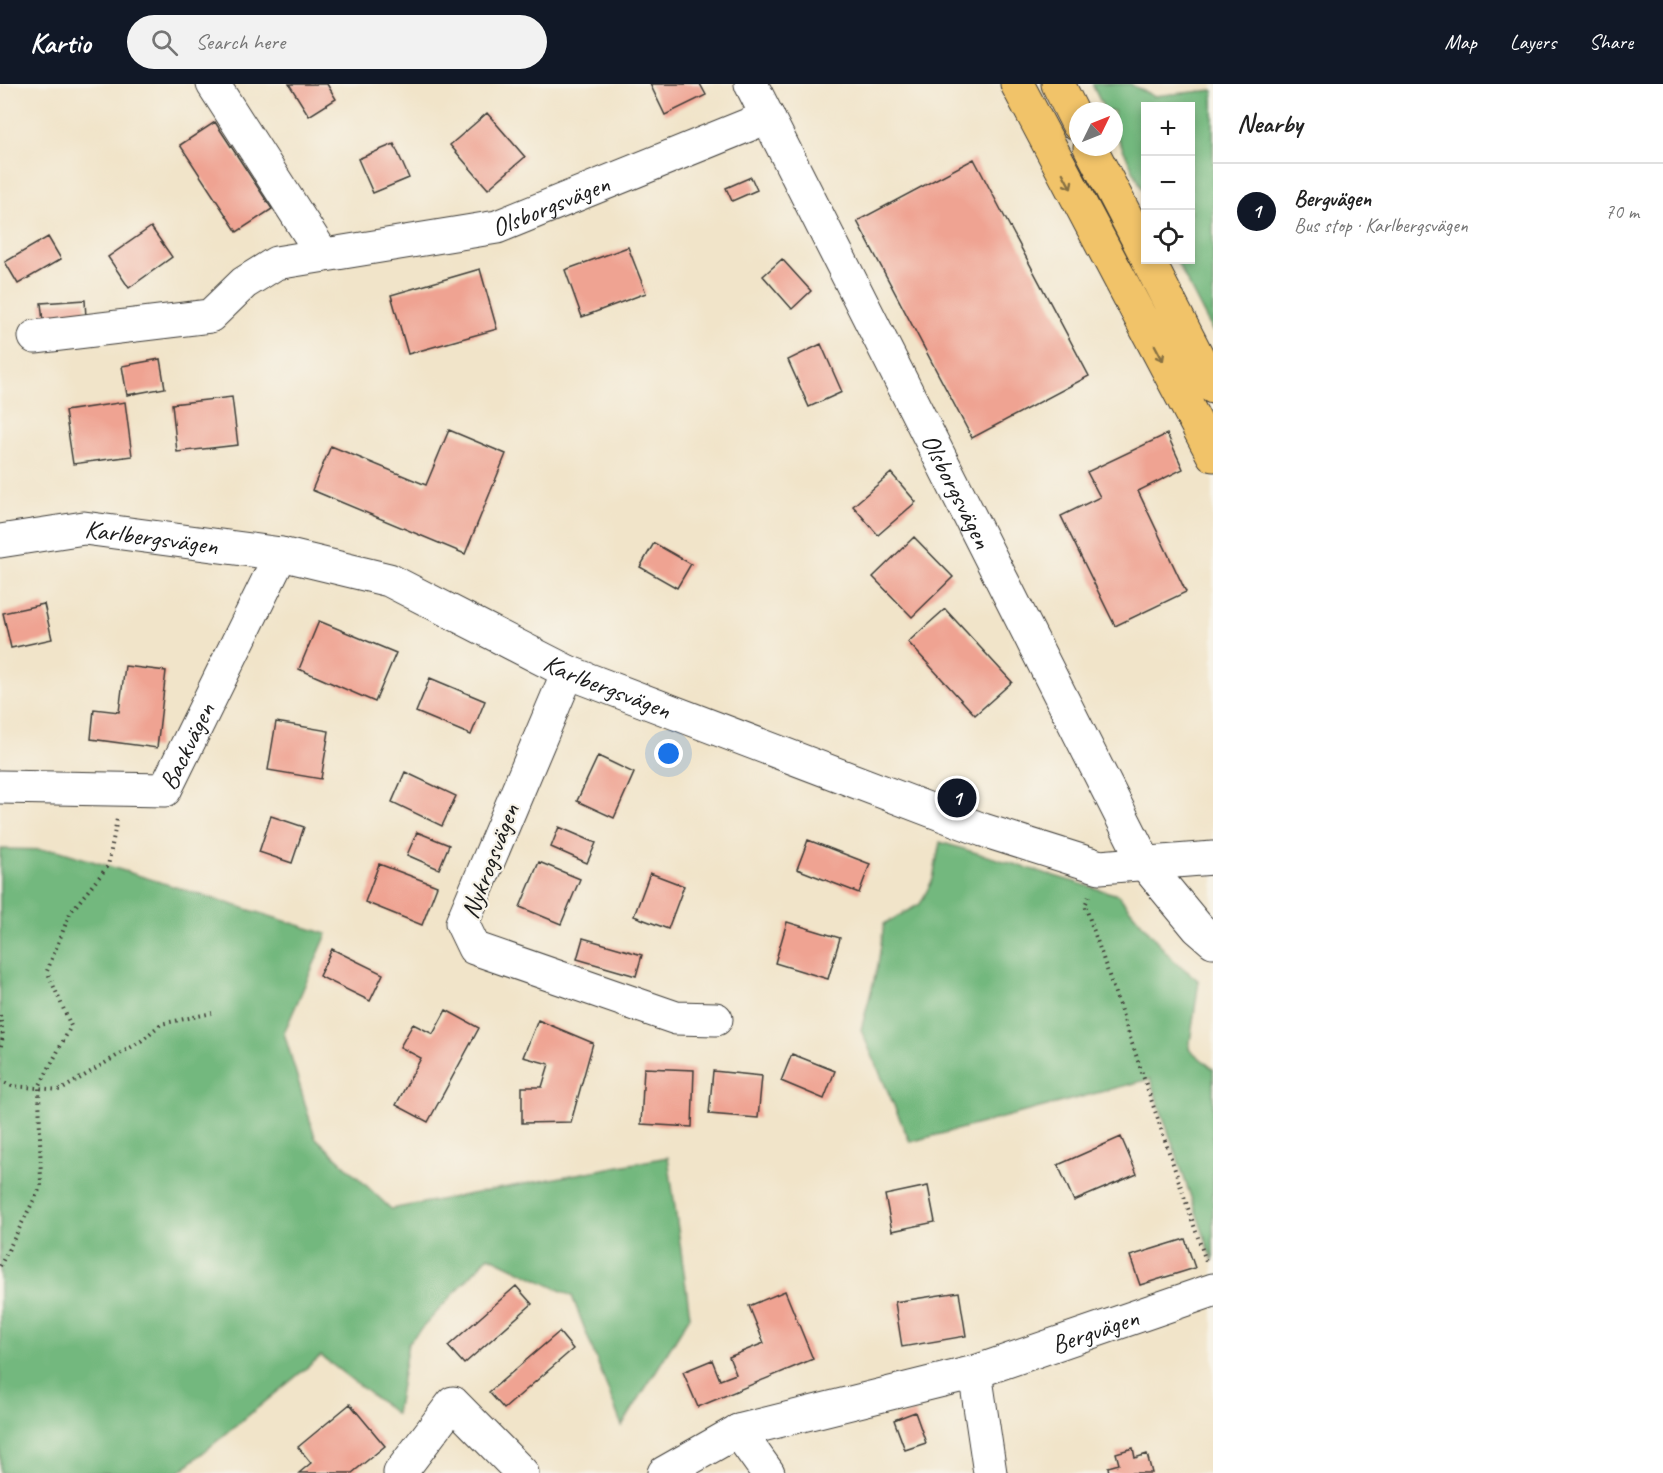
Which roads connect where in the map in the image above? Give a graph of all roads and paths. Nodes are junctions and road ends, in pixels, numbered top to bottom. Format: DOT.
graph roads {
  1 [pos="213,84"];
  2 [pos="751,84"];
  3 [pos="1017,84"];
  4 [pos="1058,84"];
  5 [pos="1069,106"];
  6 [pos="768,117"];
  7 [pos="1095,156"];
  8 [pos="1141,245"];
  9 [pos="323,255"];
  10 [pos="1150,264"];
  11 [pos="35,337"];
  12 [pos="1213,387"];
  13 [pos="1213,455"];
  14 [pos="0,541"];
  15 [pos="281,554"];
  16 [pos="568,672"];
  17 [pos="0,787"];
  18 [pos="123,789"];
  19 [pos="1213,858"];
  20 [pos="1146,865"];
  21 [pos="1100,867"];
  22 [pos="1213,941"];
  23 [pos="212,1013"];
  24 [pos="0,1015"];
  25 [pos="716,1019"];
  26 [pos="0,1050"];
  27 [pos="0,1080"];
  28 [pos="39,1087"];
  29 [pos="0,1266"];
  30 [pos="1211,1280"];
  31 [pos="975,1371"];
  32 [pos="738,1431"];
  33 [pos="400,1473"];
  34 [pos="522,1473"];
  35 [pos="664,1473"];
  36 [pos="768,1473"];
  37 [pos="990,1473"];
  1 -- 9 [label="street"];
  2 -- 6 [label="street, Olsborgsvägen"];
  3 -- 13 [label="main road, one-way"];
  4 -- 5 [label="main road"];
  6 -- 9 [label="street, Olsborgsvägen"];
  6 -- 20 [label="street, Olsborgsvägen"];
  7 -- 8 [label="main road"];
  9 -- 11 [label="street, Olsborgsvägen"];
  10 -- 12 [label="main road"];
  14 -- 15 [label="street, Karlbergsvägen"];
  15 -- 16 [label="street, Karlbergsvägen"];
  15 -- 18 [label="street, Backvägen"];
  16 -- 21 [label="street, Karlbergsvägen"];
  16 -- 25 [label="street, Nykrogsvägen"];
  17 -- 18 [label="street, Backvägen"];
  18 -- 28 [label="path"];
  19 -- 20 [label="street, Karlbergsvägen"];
  20 -- 21 [label="street, Karlbergsvägen"];
  20 -- 22 [label="street, Olsborgsvägen"];
  21 -- 30 [label="path"];
  23 -- 28 [label="path"];
  24 -- 26 [label="path"];
  27 -- 28 [label="path"];
  28 -- 29 [label="path"];
  30 -- 31 [label="street, Bergvägen"];
  31 -- 32 [label="street, Bergvägen"];
  31 -- 37 [label="street"];
  32 -- 35 [label="street, Bergvägen"];
  32 -- 36 [label="street"];
  33 -- 34 [label="street"];
}
